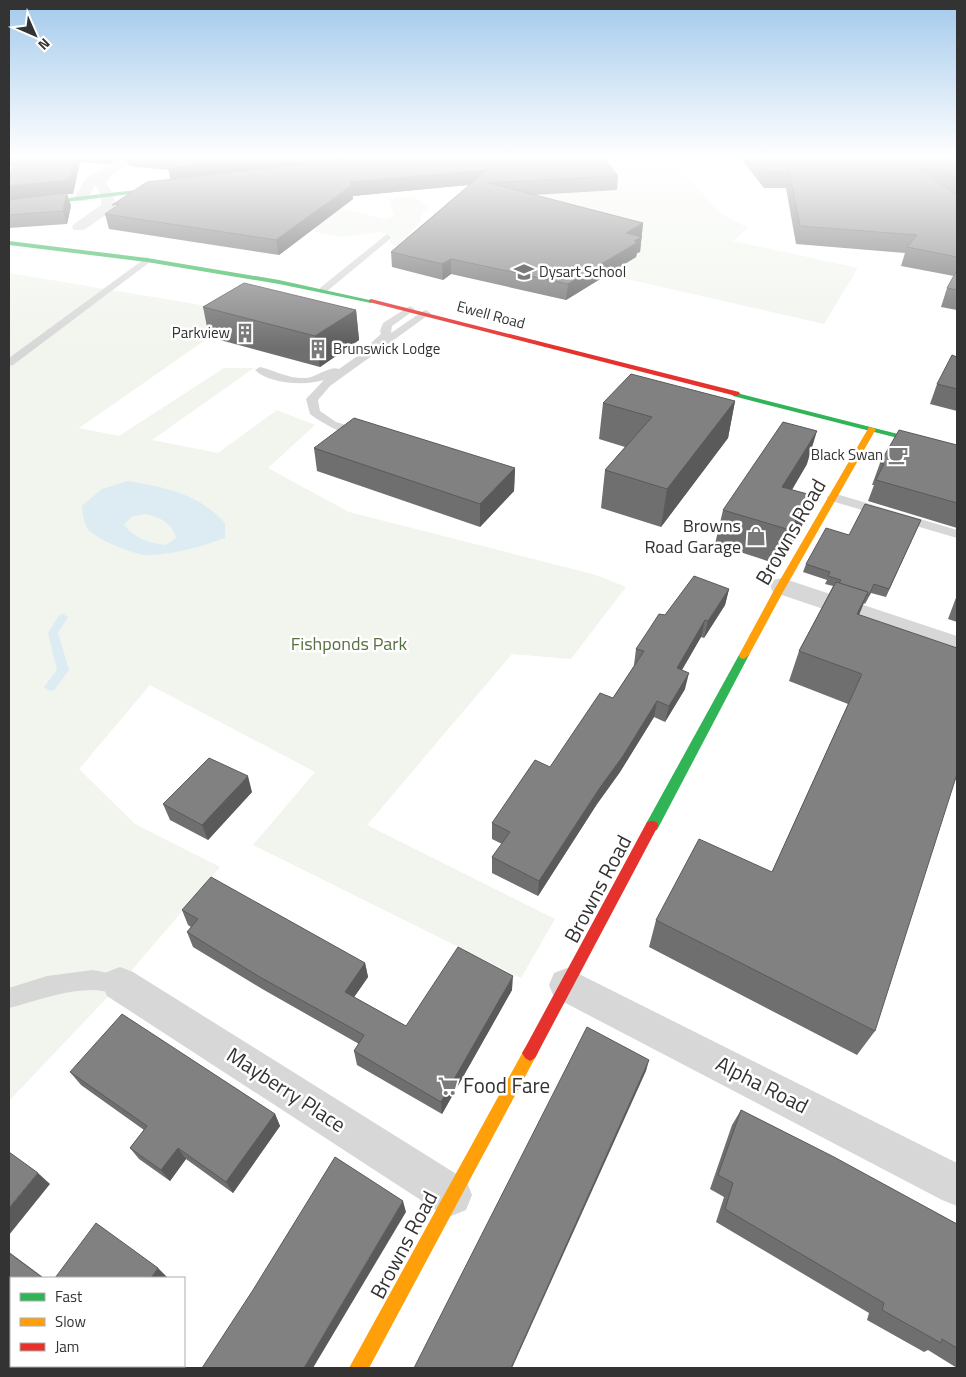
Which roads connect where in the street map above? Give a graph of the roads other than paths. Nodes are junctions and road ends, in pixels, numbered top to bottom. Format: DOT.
graph roads {
  1 [pos="89,220"];
  2 [pos="79,227"];
  3 [pos="387,237"];
  4 [pos="9,243"];
  5 [pos="147,260"];
  6 [pos="323,290"];
  7 [pos="410,309"];
  8 [pos="426,313"];
  9 [pos="9,363"];
  10 [pos="260,370"];
  11 [pos="872,429"];
  12 [pos="364,434"];
  13 [pos="957,451"];
  14 [pos="833,498"];
  15 [pos="957,534"];
  16 [pos="782,586"];
  17 [pos="957,645"];
  18 [pos="120,984"];
  19 [pos="567,985"];
  20 [pos="9,998"];
  21 [pos="957,1185"];
  22 [pos="451,1195"];
  23 [pos="359,1368"];
  1 -- 2 [label="street"];
  3 -- 6 [label="lane"];
  4 -- 5 [label="main road, Ewell Road"];
  5 -- 6 [label="main road, Ewell Road"];
  5 -- 9 [label="lane"];
  6 -- 7 [label="main road, Ewell Road"];
  7 -- 8 [label="main road, Ewell Road"];
  7 -- 10 [label="lane"];
  8 -- 11 [label="main road, Ewell Road"];
  8 -- 12 [label="lane"];
  11 -- 13 [label="main road, Ewell Road"];
  11 -- 14 [label="main road, Browns Road"];
  14 -- 15 [label="lane"];
  14 -- 16 [label="main road, Browns Road"];
  16 -- 17 [label="street"];
  16 -- 19 [label="main road, Browns Road"];
  18 -- 20 [label="lane"];
  18 -- 22 [label="street, Mayberry Place"];
  19 -- 21 [label="street, Alpha Road"];
  19 -- 22 [label="main road, Browns Road"];
  22 -- 23 [label="main road, Browns Road"];
}
